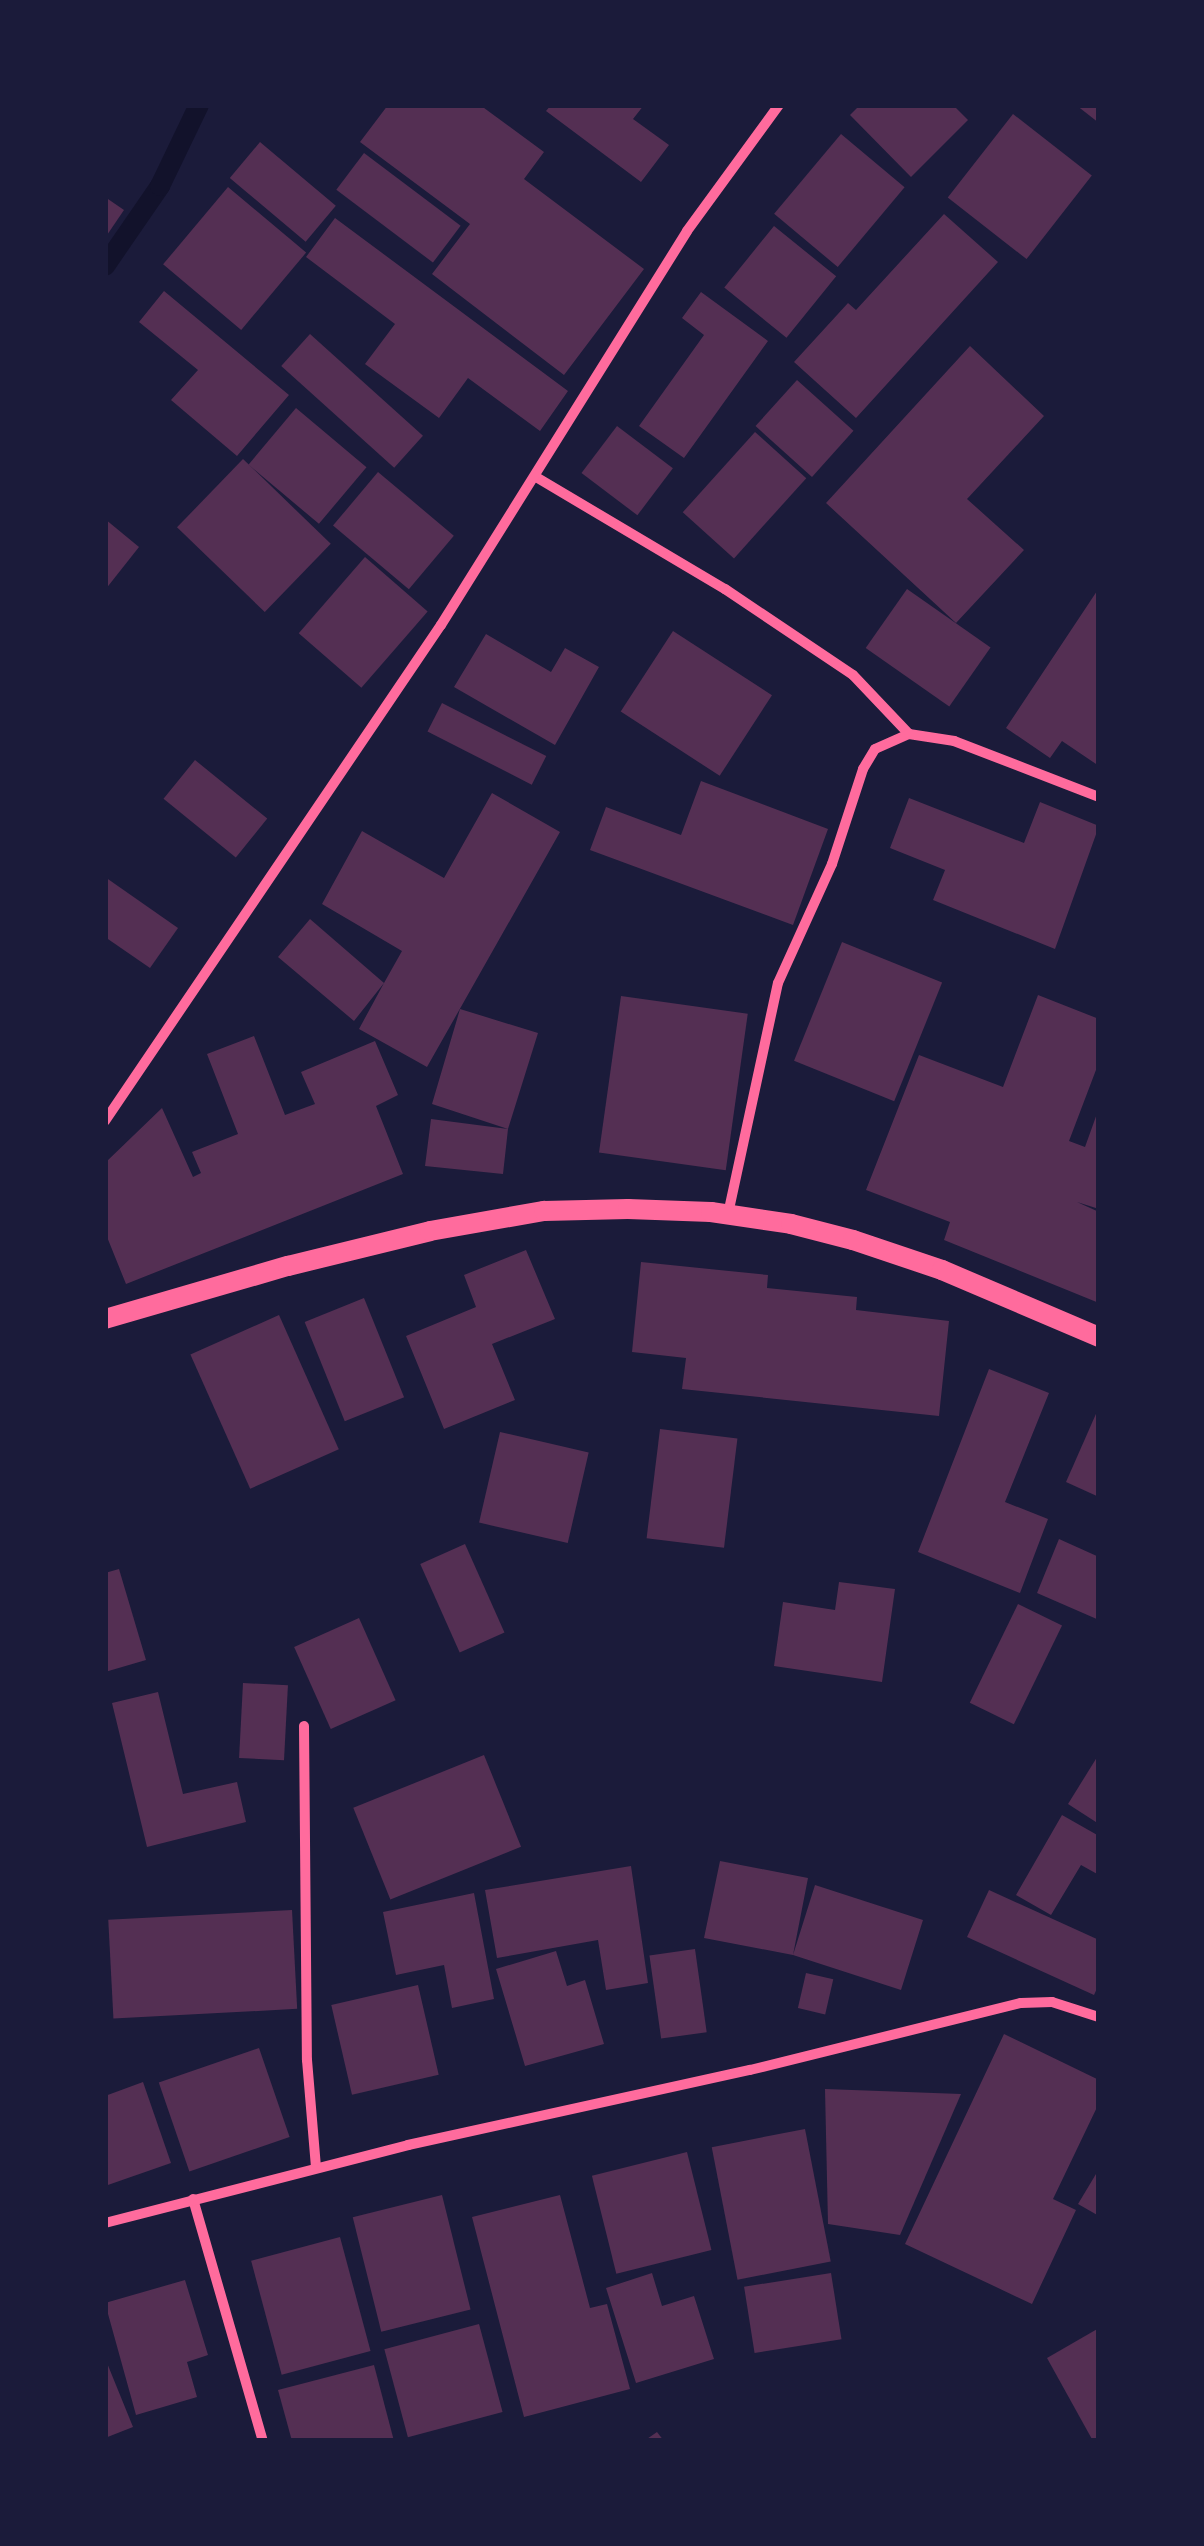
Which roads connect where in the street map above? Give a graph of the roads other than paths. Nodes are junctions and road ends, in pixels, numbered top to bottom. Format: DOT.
graph roads {
  1 [pos="779,105"];
  2 [pos="536,477"];
  3 [pos="909,734"];
  4 [pos="1099,797"];
  5 [pos="105,1121"];
  6 [pos="728,1215"];
  7 [pos="105,1319"];
  8 [pos="1099,1337"];
  9 [pos="304,1726"];
  10 [pos="1099,2018"];
  11 [pos="316,2168"];
  12 [pos="193,2199"];
  13 [pos="105,2223"];
  14 [pos="263,2441"];
  1 -- 2 [label="street"];
  2 -- 3 [label="street"];
  2 -- 5 [label="street"];
  3 -- 4 [label="street"];
  3 -- 6 [label="street"];
  6 -- 7 [label="main road"];
  6 -- 8 [label="main road"];
  9 -- 11 [label="street"];
  10 -- 11 [label="street"];
  11 -- 12 [label="street"];
  12 -- 13 [label="street"];
  12 -- 14 [label="street"];
}
